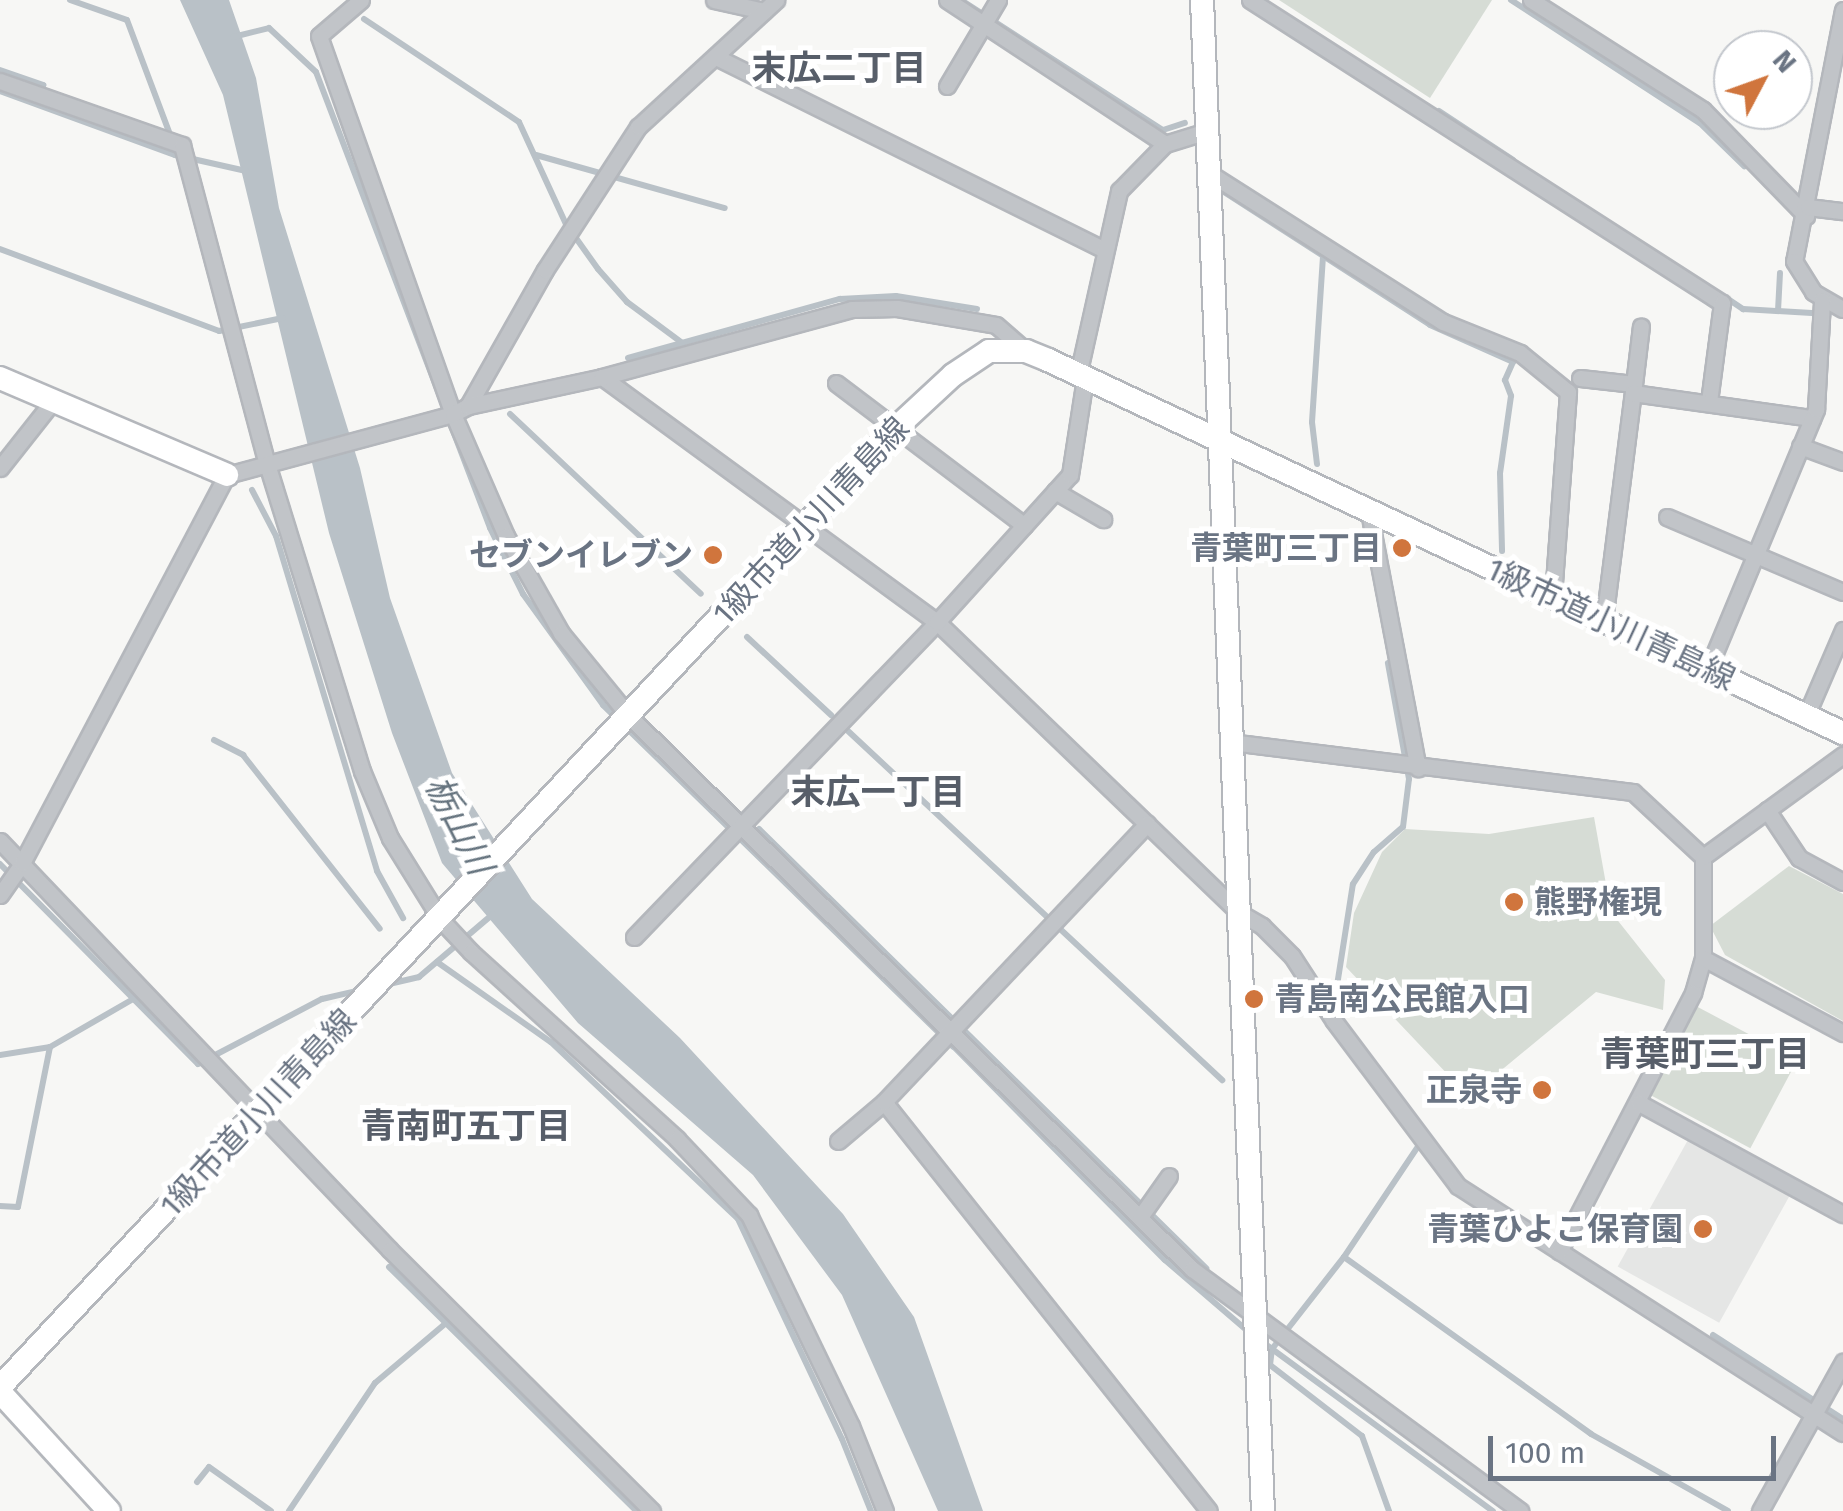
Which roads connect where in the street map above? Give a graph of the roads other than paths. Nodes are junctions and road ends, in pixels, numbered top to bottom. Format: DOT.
graph roads {
  1 [pos="361,0"];
  2 [pos="714,0"];
  3 [pos="948,0"];
  4 [pos="1202,0"];
  5 [pos="1250,0"];
  6 [pos="1532,0"];
  7 [pos="770,6"];
  8 [pos="1843,10"];
  9 [pos="990,14"];
  10 [pos="716,57"];
  11 [pos="0,81"];
  12 [pos="947,86"];
  13 [pos="1208,131"];
  14 [pos="1165,144"];
  15 [pos="1209,173"];
  16 [pos="1843,211"];
  17 [pos="1807,212"];
  18 [pos="1105,250"];
  19 [pos="1822,300"];
  20 [pos="1843,308"];
  21 [pos="1641,326"];
  22 [pos="1026,351"];
  23 [pos="602,376"];
  24 [pos="1081,377"];
  25 [pos="0,378"];
  26 [pos="1580,378"];
  27 [pos="836,383"];
  28 [pos="1634,388"];
  29 [pos="53,401"];
  30 [pos="1708,402"];
  31 [pos="468,406"];
  32 [pos="453,414"];
  33 [pos="1812,418"];
  34 [pos="898,426"];
  35 [pos="1220,443"];
  36 [pos="1800,446"];
  37 [pos="1843,462"];
  38 [pos="271,463"];
  39 [pos="0,468"];
  40 [pos="227,475"];
  41 [pos="1055,491"];
  42 [pos="1370,512"];
  43 [pos="1667,517"];
  44 [pos="1103,520"];
  45 [pos="806,524"];
  46 [pos="1024,525"];
  47 [pos="1757,552"];
  48 [pos="1843,592"];
  49 [pos="1554,598"];
  50 [pos="1604,621"];
  51 [pos="937,622"];
  52 [pos="1843,630"];
  53 [pos="1708,669"];
  54 [pos="628,716"];
  55 [pos="1806,716"];
  56 [pos="1843,733"];
  57 [pos="1231,742"];
  58 [pos="1843,755"];
  59 [pos="1418,768"];
  60 [pos="1767,810"];
  61 [pos="1147,824"];
  62 [pos="737,833"];
  63 [pos="0,842"];
  64 [pos="1703,857"];
  65 [pos="22,863"];
  66 [pos="1843,882"];
  67 [pos="0,895"];
  68 [pos="1238,912"];
  69 [pos="448,920"];
  70 [pos="634,937"];
  71 [pos="1703,958"];
  72 [pos="1843,1033"];
  73 [pos="947,1034"];
  74 [pos="884,1102"];
  75 [pos="1640,1103"];
  76 [pos="260,1111"];
  77 [pos="838,1141"];
  78 [pos="1169,1176"];
  79 [pos="1843,1214"];
  80 [pos="1140,1217"];
  81 [pos="1559,1251"];
  82 [pos="1253,1318"];
  83 [pos="1843,1362"];
  84 [pos="0,1389"];
  85 [pos="1814,1415"];
  86 [pos="1843,1433"];
  87 [pos="1514,1509"];
  88 [pos="109,1511"];
  89 [pos="652,1511"];
  90 [pos="884,1511"];
  91 [pos="1209,1511"];
  92 [pos="1263,1511"];
  93 [pos="1760,1511"];
  1 -- 32 [label="street"];
  2 -- 7 [label="street"];
  3 -- 9 [label="street"];
  4 -- 13 [label="street"];
  5 -- 30 [label="street"];
  6 -- 17 [label="street"];
  7 -- 10 [label="street"];
  8 -- 17 [label="street"];
  9 -- 12 [label="street"];
  9 -- 14 [label="street"];
  10 -- 18 [label="street"];
  10 -- 31 [label="street"];
  11 -- 38 [label="street"];
  13 -- 14 [label="street"];
  13 -- 15 [label="street"];
  14 -- 18 [label="street"];
  15 -- 35 [label="street"];
  15 -- 49 [label="street"];
  16 -- 17 [label="street"];
  17 -- 19 [label="street"];
  18 -- 24 [label="street"];
  19 -- 20 [label="street"];
  19 -- 33 [label="street"];
  21 -- 28 [label="street"];
  22 -- 23 [label="street"];
  22 -- 24 [label="street, 1級市道小川青島線"];
  22 -- 34 [label="street, 1級市道小川青島線"];
  23 -- 31 [label="street"];
  23 -- 45 [label="street"];
  24 -- 35 [label="street, 1級市道小川青島線"];
  24 -- 41 [label="street"];
  25 -- 29 [label="street"];
  26 -- 28 [label="street"];
  27 -- 34 [label="street"];
  28 -- 30 [label="street"];
  28 -- 50 [label="street"];
  29 -- 39 [label="street"];
  29 -- 40 [label="street"];
  30 -- 33 [label="street"];
  31 -- 32 [label="street"];
  32 -- 38 [label="street"];
  32 -- 54 [label="street"];
  33 -- 36 [label="street"];
  34 -- 45 [label="street, 1級市道小川青島線"];
  34 -- 46 [label="street"];
  35 -- 42 [label="street, 1級市道小川青島線"];
  35 -- 57 [label="street"];
  36 -- 37 [label="street"];
  36 -- 47 [label="street"];
  38 -- 40 [label="street"];
  38 -- 69 [label="street"];
  40 -- 65 [label="street"];
  41 -- 44 [label="street"];
  41 -- 46 [label="street"];
  42 -- 49 [label="street, 1級市道小川青島線"];
  42 -- 59 [label="street"];
  43 -- 47 [label="street"];
  45 -- 51 [label="street"];
  45 -- 54 [label="street, 1級市道小川青島線"];
  46 -- 51 [label="street"];
  47 -- 48 [label="street"];
  47 -- 53 [label="street"];
  49 -- 50 [label="street, 1級市道小川青島線"];
  50 -- 53 [label="street, 1級市道小川青島線"];
  51 -- 61 [label="street"];
  51 -- 62 [label="street"];
  52 -- 55 [label="street"];
  53 -- 55 [label="street, 1級市道小川青島線"];
  54 -- 62 [label="street"];
  54 -- 69 [label="street, 1級市道小川青島線"];
  55 -- 56 [label="street, 1級市道小川青島線"];
  57 -- 59 [label="street"];
  57 -- 68 [label="street"];
  58 -- 60 [label="street"];
  59 -- 64 [label="street"];
  60 -- 64 [label="street"];
  60 -- 66 [label="street"];
  61 -- 68 [label="street"];
  61 -- 73 [label="street"];
  62 -- 70 [label="street"];
  62 -- 73 [label="street"];
  63 -- 65 [label="street"];
  64 -- 71 [label="street"];
  65 -- 67 [label="street"];
  65 -- 76 [label="street"];
  68 -- 81 [label="street"];
  68 -- 82 [label="street"];
  69 -- 76 [label="street, 1級市道小川青島線"];
  69 -- 90 [label="street"];
  71 -- 72 [label="street"];
  71 -- 75 [label="street"];
  73 -- 74 [label="street"];
  73 -- 80 [label="street"];
  74 -- 77 [label="street"];
  74 -- 91 [label="street"];
  75 -- 79 [label="street"];
  75 -- 81 [label="street"];
  76 -- 84 [label="street, 1級市道小川青島線"];
  76 -- 89 [label="street"];
  78 -- 80 [label="street"];
  80 -- 82 [label="street"];
  81 -- 85 [label="street"];
  82 -- 87 [label="street"];
  82 -- 92 [label="street"];
  83 -- 85 [label="street"];
  84 -- 88 [label="street"];
  85 -- 86 [label="street"];
  85 -- 93 [label="street"];
}
